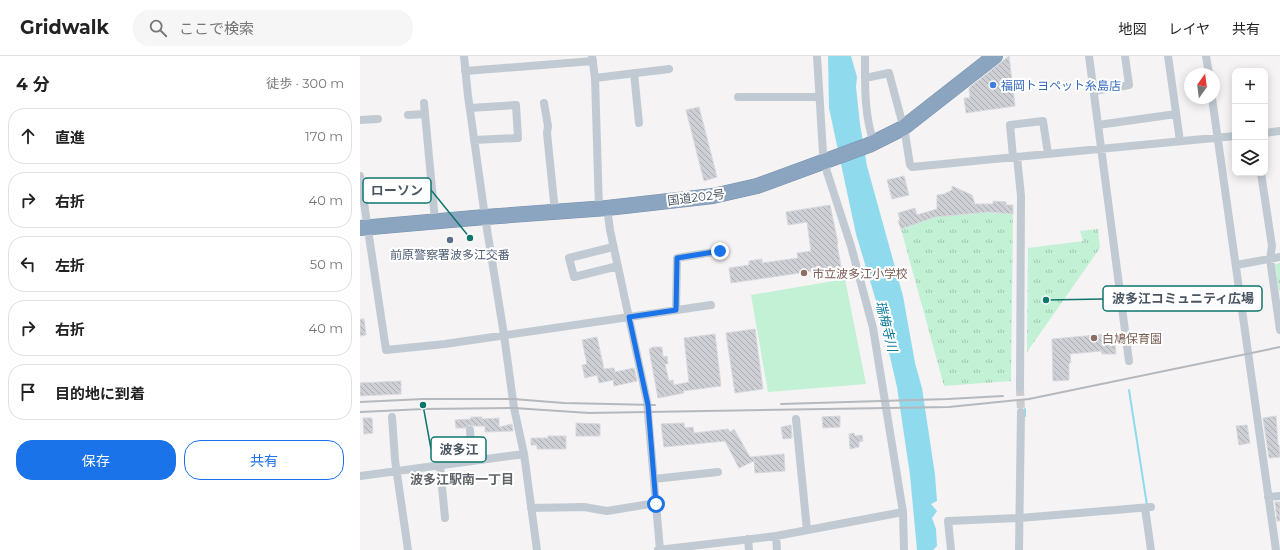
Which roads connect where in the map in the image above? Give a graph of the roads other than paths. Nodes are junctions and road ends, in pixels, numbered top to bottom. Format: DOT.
graph roads {
  1 [pos="464,56"];
  2 [pos="817,56"];
  3 [pos="865,56"];
  4 [pos="995,56"];
  5 [pos="1089,56"];
  6 [pos="1125,56"];
  7 [pos="1168,56"];
  8 [pos="1206,56"];
  9 [pos="592,59"];
  10 [pos="1208,68"];
  11 [pos="669,69"];
  12 [pos="466,71"];
  13 [pos="634,74"];
  14 [pos="595,78"];
  15 [pos="865,78"];
  16 [pos="1094,91"];
  17 [pos="738,97"];
  18 [pos="819,97"];
  19 [pos="424,103"];
  20 [pos="544,103"];
  21 [pos="1213,104"];
  22 [pos="470,108"];
  23 [pos="425,114"];
  24 [pos="1176,114"];
  25 [pos="408,115"];
  26 [pos="378,119"];
  27 [pos="360,120"];
  28 [pos="639,123"];
  29 [pos="1098,125"];
  30 [pos="902,128"];
  31 [pos="1280,131"];
  32 [pos="1268,133"];
  33 [pos="1232,136"];
  34 [pos="1218,138"];
  35 [pos="474,140"];
  36 [pos="1180,141"];
  37 [pos="871,144"];
  38 [pos="1101,149"];
  39 [pos="1048,154"];
  40 [pos="1015,157"];
  41 [pos="830,160"];
  42 [pos="360,176"];
  43 [pos="1261,176"];
  44 [pos="603,208"];
  45 [pos="555,212"];
  46 [pos="485,217"];
  47 [pos="435,221"];
  48 [pos="363,228"];
  49 [pos="613,247"];
  50 [pos="720,251"];
  51 [pos="1280,257"];
  52 [pos="1270,259"];
  53 [pos="1236,265"];
  54 [pos="618,266"];
  55 [pos="1278,296"];
  56 [pos="712,305"];
  57 [pos="676,310"];
  58 [pos="629,317"];
  59 [pos="1280,330"];
  60 [pos="504,335"];
  61 [pos="1129,361"];
  62 [pos="1020,388"];
  63 [pos="1021,412"];
  64 [pos="392,417"];
  65 [pos="796,418"];
  66 [pos="470,430"];
  67 [pos="524,454"];
  68 [pos="472,461"];
  69 [pos="440,466"];
  70 [pos="398,471"];
  71 [pos="718,472"];
  72 [pos="360,476"];
  73 [pos="654,479"];
  74 [pos="1280,496"];
  75 [pos="1268,497"];
  76 [pos="656,504"];
  77 [pos="531,508"];
  78 [pos="904,512"];
  79 [pos="445,518"];
  80 [pos="1020,518"];
  81 [pos="807,530"];
  82 [pos="776,536"];
  83 [pos="748,539"];
  84 [pos="711,547"];
  85 [pos="408,550"];
  86 [pos="537,550"];
  87 [pos="659,550"];
  88 [pos="749,550"];
  89 [pos="777,550"];
  90 [pos="904,550"];
  91 [pos="951,550"];
  92 [pos="1019,550"];
  93 [pos="1151,550"];
  94 [pos="1276,550"];
  1 -- 12 [label="street"];
  2 -- 18 [label="street"];
  3 -- 15 [label="street"];
  4 -- 30 [label="highway, 国道202号"];
  5 -- 16 [label="street"];
  6 -- 16 [label="street"];
  7 -- 24 [label="street"];
  8 -- 10 [label="street"];
  9 -- 12 [label="street"];
  9 -- 14 [label="street"];
  11 -- 13 [label="street"];
  12 -- 22 [label="street"];
  13 -- 14 [label="street"];
  13 -- 28 [label="street"];
  14 -- 44 [label="street"];
  15 -- 30 [label="street"];
  15 -- 37 [label="street"];
  16 -- 29 [label="street"];
  17 -- 18 [label="street"];
  18 -- 41 [label="street"];
  19 -- 23 [label="street"];
  20 -- 45 [label="street"];
  21 -- 34 [label="street"];
  22 -- 35 [label="street"];
  22 -- 35 [label="street"];
  23 -- 25 [label="street"];
  23 -- 47 [label="street"];
  24 -- 29 [label="street"];
  24 -- 36 [label="street"];
  26 -- 27 [label="street"];
  29 -- 38 [label="street"];
  30 -- 37 [label="highway, 国道202号"];
  30 -- 40 [label="street"];
  31 -- 32 [label="street"];
  33 -- 34 [label="street"];
  34 -- 36 [label="street"];
  34 -- 53 [label="street"];
  35 -- 46 [label="street"];
  36 -- 38 [label="street"];
  37 -- 41 [label="highway, 国道202号"];
  38 -- 39 [label="street"];
  38 -- 61 [label="street"];
  39 -- 40 [label="street"];
  39 -- 40 [label="street"];
  40 -- 62 [label="street"];
  41 -- 44 [label="highway, 国道202号"];
  41 -- 78 [label="street"];
  42 -- 48 [label="street"];
  43 -- 52 [label="street"];
  44 -- 45 [label="highway, 国道202号"];
  44 -- 49 [label="street"];
  45 -- 46 [label="highway, 国道202号"];
  46 -- 47 [label="highway, 国道202号"];
  46 -- 60 [label="street"];
  47 -- 48 [label="highway, 国道202号"];
  48 -- 60 [label="street"];
  49 -- 54 [label="street"];
  49 -- 54 [label="street"];
  50 -- 57 [label="street"];
  51 -- 52 [label="street"];
  52 -- 53 [label="street"];
  52 -- 55 [label="street"];
  53 -- 75 [label="street"];
  54 -- 58 [label="street"];
  55 -- 59 [label="street"];
  56 -- 57 [label="street"];
  57 -- 58 [label="street"];
  58 -- 60 [label="street"];
  58 -- 73 [label="street"];
  60 -- 67 [label="street"];
  63 -- 80 [label="street"];
  64 -- 70 [label="street"];
  65 -- 81 [label="street"];
  66 -- 68 [label="street"];
  67 -- 68 [label="street"];
  67 -- 77 [label="street"];
  68 -- 69 [label="street"];
  69 -- 70 [label="street"];
  69 -- 79 [label="street"];
  70 -- 72 [label="street"];
  70 -- 85 [label="street"];
  71 -- 73 [label="street"];
  73 -- 76 [label="street"];
  74 -- 75 [label="street"];
  75 -- 94 [label="street"];
  76 -- 77 [label="street"];
  76 -- 87 [label="street"];
  77 -- 86 [label="street"];
  78 -- 81 [label="street"];
  78 -- 90 [label="street"];
  80 -- 91 [label="street"];
  80 -- 92 [label="street"];
  80 -- 93 [label="street"];
  81 -- 82 [label="street"];
  82 -- 83 [label="street"];
  82 -- 89 [label="street"];
  83 -- 84 [label="street"];
  83 -- 88 [label="street"];
  84 -- 87 [label="street"];
}
